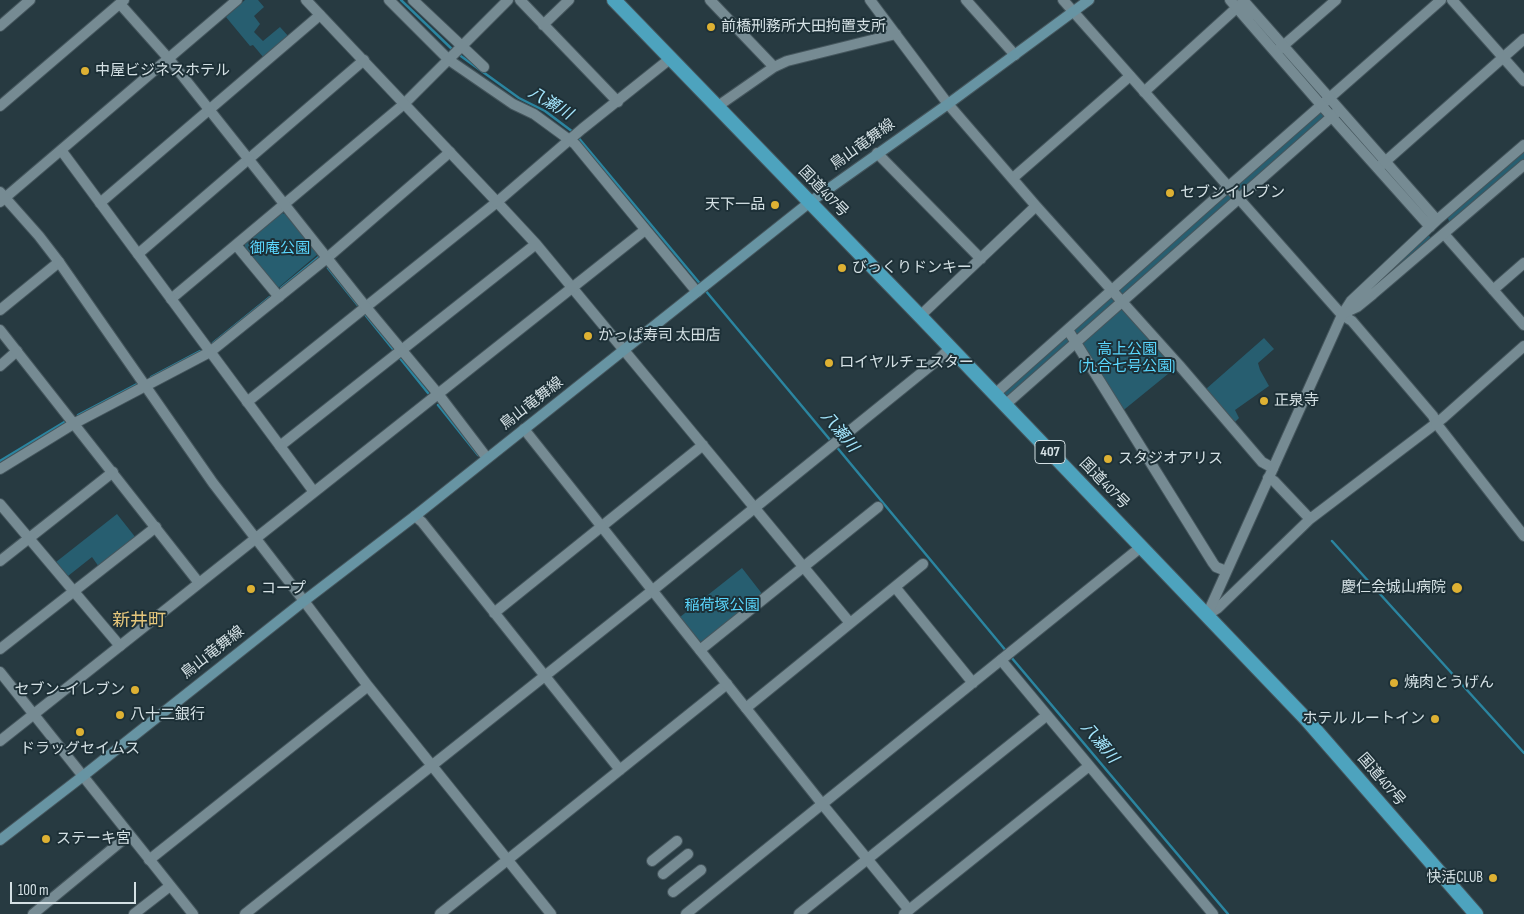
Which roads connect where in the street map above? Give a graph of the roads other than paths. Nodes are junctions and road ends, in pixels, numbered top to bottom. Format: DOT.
graph roads {
  1 [pos="30,0"];
  2 [pos="237,0"];
  3 [pos="306,0"];
  4 [pos="389,0"];
  5 [pos="413,0"];
  6 [pos="508,0"];
  7 [pos="520,0"];
  8 [pos="569,0"];
  9 [pos="614,0"];
  10 [pos="710,0"];
  11 [pos="870,0"];
  12 [pos="966,0"];
  13 [pos="1063,0"];
  14 [pos="1089,0"];
  15 [pos="1336,0"];
  16 [pos="1441,0"];
  17 [pos="1452,0"];
  18 [pos="120,1"];
  19 [pos="1238,2"];
  20 [pos="1073,12"];
  21 [pos="320,14"];
  22 [pos="543,25"];
  23 [pos="0,26"];
  24 [pos="896,34"];
  25 [pos="1524,39"];
  26 [pos="1280,49"];
  27 [pos="455,53"];
  28 [pos="1015,55"];
  29 [pos="1503,57"];
  30 [pos="671,58"];
  31 [pos="168,59"];
  32 [pos="364,60"];
  33 [pos="484,67"];
  34 [pos="774,67"];
  35 [pos="1130,76"];
  36 [pos="1524,81"];
  37 [pos="1144,92"];
  38 [pos="1330,98"];
  39 [pos="618,102"];
  40 [pos="404,104"];
  41 [pos="948,104"];
  42 [pos="0,106"];
  43 [pos="718,106"];
  44 [pos="1322,106"];
  45 [pos="209,110"];
  46 [pos="1340,110"];
  47 [pos="1332,117"];
  48 [pos="569,139"];
  49 [pos="1524,146"];
  50 [pos="61,150"];
  51 [pos="450,152"];
  52 [pos="878,152"];
  53 [pos="248,159"];
  54 [pos="1381,165"];
  55 [pos="1524,165"];
  56 [pos="1013,178"];
  57 [pos="1228,187"];
  58 [pos="2,197"];
  59 [pos="1239,199"];
  60 [pos="498,202"];
  61 [pos="810,202"];
  62 [pos="100,203"];
  63 [pos="284,204"];
  64 [pos="1036,206"];
  65 [pos="1433,223"];
  66 [pos="645,230"];
  67 [pos="1443,234"];
  68 [pos="236,244"];
  69 [pos="536,244"];
  70 [pos="138,254"];
  71 [pos="327,258"];
  72 [pos="981,259"];
  73 [pos="59,262"];
  74 [pos="1524,263"];
  75 [pos="573,288"];
  76 [pos="701,289"];
  77 [pos="1113,290"];
  78 [pos="1493,290"];
  79 [pos="279,297"];
  80 [pos="171,299"];
  81 [pos="1121,302"];
  82 [pos="366,307"];
  83 [pos="0,310"];
  84 [pos="1342,315"];
  85 [pos="920,316"];
  86 [pos="1524,325"];
  87 [pos="0,330"];
  88 [pos="1068,330"];
  89 [pos="1076,343"];
  90 [pos="1524,346"];
  91 [pos="950,348"];
  92 [pos="402,350"];
  93 [pos="624,350"];
  94 [pos="17,351"];
  95 [pos="210,352"];
  96 [pos="0,366"];
  97 [pos="145,386"];
  98 [pos="995,394"];
  99 [pos="438,395"];
  100 [pos="247,402"];
  101 [pos="1005,405"];
  102 [pos="1436,423"];
  103 [pos="75,424"];
  104 [pos="524,429"];
  105 [pos="704,445"];
  106 [pos="280,446"];
  107 [pos="487,458"];
  108 [pos="1272,468"];
  109 [pos="0,469"];
  110 [pos="113,472"];
  111 [pos="1268,478"];
  112 [pos="314,492"];
  113 [pos="0,504"];
  114 [pos="756,507"];
  115 [pos="878,507"];
  116 [pos="415,516"];
  117 [pos="1310,519"];
  118 [pos="156,526"];
  119 [pos="602,527"];
  120 [pos="1524,536"];
  121 [pos="29,538"];
  122 [pos="256,538"];
  123 [pos="1141,546"];
  124 [pos="0,561"];
  125 [pos="923,564"];
  126 [pos="804,567"];
  127 [pos="1225,573"];
  128 [pos="199,583"];
  129 [pos="895,587"];
  130 [pos="1238,589"];
  131 [pos="652,590"];
  132 [pos="74,591"];
  133 [pos="304,601"];
  134 [pos="494,613"];
  135 [pos="1207,615"];
  136 [pos="850,623"];
  137 [pos="120,646"];
  138 [pos="0,649"];
  139 [pos="700,650"];
  140 [pos="1006,656"];
  141 [pos="0,672"];
  142 [pos="546,676"];
  143 [pos="973,683"];
  144 [pos="727,684"];
  145 [pos="368,686"];
  146 [pos="746,708"];
  147 [pos="34,714"];
  148 [pos="1046,716"];
  149 [pos="0,741"];
  150 [pos="431,766"];
  151 [pos="1089,766"];
  152 [pos="620,770"];
  153 [pos="83,776"];
  154 [pos="823,805"];
  155 [pos="129,835"];
  156 [pos="0,840"];
  157 [pos="677,840"];
  158 [pos="688,854"];
  159 [pos="868,859"];
  160 [pos="149,860"];
  161 [pos="508,860"];
  162 [pos="652,861"];
  163 [pos="701,870"];
  164 [pos="663,874"];
  165 [pos="170,886"];
  166 [pos="673,892"];
  167 [pos="906,912"];
  168 [pos="32,914"];
  169 [pos="134,914"];
  170 [pos="192,914"];
  171 [pos="245,914"];
  172 [pos="440,914"];
  173 [pos="550,914"];
  174 [pos="686,914"];
  175 [pos="799,914"];
  176 [pos="1213,914"];
  177 [pos="1476,914"];
  1 -- 23 [label="street"];
  2 -- 31 [label="street"];
  3 -- 21 [label="street"];
  4 -- 27 [label="street"];
  5 -- 27 [label="street"];
  6 -- 27 [label="street"];
  7 -- 22 [label="street"];
  8 -- 22 [label="street"];
  9 -- 30 [label="highway, 国道407号 / 407"];
  10 -- 34 [label="street"];
  11 -- 24 [label="street"];
  12 -- 28 [label="street"];
  13 -- 20 [label="street"];
  14 -- 20 [label="main road, 鳥山竜舞線"];
  15 -- 26 [label="street"];
  16 -- 38 [label="street"];
  17 -- 29 [label="street"];
  18 -- 31 [label="street"];
  18 -- 42 [label="street"];
  19 -- 26 [label="street"];
  19 -- 37 [label="street"];
  20 -- 28 [label="main road, 鳥山竜舞線"];
  20 -- 35 [label="street"];
  21 -- 32 [label="street"];
  21 -- 45 [label="street"];
  22 -- 39 [label="street"];
  24 -- 34 [label="street"];
  24 -- 41 [label="street"];
  25 -- 29 [label="street"];
  26 -- 38 [label="street"];
  26 -- 44 [label="street"];
  27 -- 33 [label="street"];
  27 -- 40 [label="street"];
  27 -- 48 [label="street"];
  28 -- 41 [label="main road, 鳥山竜舞線"];
  29 -- 36 [label="street"];
  29 -- 54 [label="street"];
  30 -- 39 [label="street"];
  30 -- 43 [label="highway, 国道407号 / 407"];
  31 -- 45 [label="street"];
  31 -- 50 [label="street"];
  32 -- 40 [label="street"];
  32 -- 53 [label="street"];
  34 -- 43 [label="street"];
  35 -- 37 [label="street"];
  35 -- 56 [label="street"];
  37 -- 57 [label="street"];
  38 -- 44 [label="street"];
  38 -- 46 [label="street"];
  39 -- 48 [label="street"];
  40 -- 51 [label="street"];
  40 -- 63 [label="street"];
  41 -- 52 [label="main road, 鳥山竜舞線"];
  41 -- 56 [label="street"];
  43 -- 61 [label="highway, 国道407号 / 407"];
  44 -- 47 [label="street"];
  44 -- 57 [label="street"];
  45 -- 53 [label="street"];
  45 -- 62 [label="street"];
  46 -- 47 [label="street"];
  46 -- 54 [label="street"];
  47 -- 54 [label="street"];
  47 -- 59 [label="street"];
  48 -- 60 [label="street"];
  48 -- 66 [label="street"];
  49 -- 65 [label="street"];
  50 -- 58 [label="street"];
  50 -- 62 [label="street"];
  51 -- 60 [label="street"];
  51 -- 71 [label="street"];
  52 -- 61 [label="main road, 鳥山竜舞線"];
  52 -- 72 [label="street"];
  53 -- 63 [label="street"];
  53 -- 70 [label="street"];
  54 -- 65 [label="street"];
  55 -- 67 [label="street"];
  56 -- 64 [label="street"];
  57 -- 59 [label="street"];
  57 -- 77 [label="street"];
  58 -- 73 [label="street"];
  59 -- 81 [label="street"];
  59 -- 84 [label="street"];
  60 -- 69 [label="street"];
  60 -- 82 [label="street"];
  61 -- 76 [label="main road, 鳥山竜舞線"];
  61 -- 85 [label="highway, 国道407号 / 407"];
  62 -- 70 [label="street"];
  63 -- 68 [label="street"];
  63 -- 71 [label="street"];
  64 -- 72 [label="street"];
  64 -- 77 [label="street"];
  65 -- 67 [label="street"];
  65 -- 67 [label="street"];
  65 -- 84 [label="street"];
  66 -- 75 [label="street"];
  66 -- 76 [label="street"];
  67 -- 78 [label="street"];
  67 -- 84 [label="street"];
  68 -- 79 [label="street"];
  68 -- 80 [label="street"];
  69 -- 75 [label="street"];
  69 -- 92 [label="street"];
  70 -- 80 [label="street"];
  71 -- 79 [label="street"];
  71 -- 82 [label="street"];
  72 -- 85 [label="street"];
  73 -- 83 [label="street"];
  73 -- 97 [label="street"];
  74 -- 78 [label="street"];
  75 -- 93 [label="street"];
  75 -- 99 [label="street"];
  76 -- 93 [label="main road, 鳥山竜舞線"];
  77 -- 81 [label="street"];
  77 -- 88 [label="street"];
  78 -- 86 [label="street"];
  79 -- 95 [label="street"];
  80 -- 95 [label="street"];
  81 -- 89 [label="street"];
  81 -- 108 [label="street"];
  82 -- 92 [label="street"];
  82 -- 100 [label="street"];
  84 -- 102 [label="street"];
  84 -- 108 [label="street"];
  85 -- 91 [label="highway, 国道407号 / 407"];
  87 -- 94 [label="street"];
  88 -- 89 [label="street"];
  88 -- 98 [label="street"];
  89 -- 101 [label="street"];
  89 -- 127 [label="street"];
  90 -- 102 [label="street"];
  91 -- 98 [label="highway, 国道407号 / 407"];
  91 -- 114 [label="street"];
  92 -- 99 [label="street"];
  92 -- 106 [label="street"];
  93 -- 104 [label="main road, 鳥山竜舞線"];
  93 -- 105 [label="street"];
  94 -- 96 [label="street"];
  94 -- 103 [label="street"];
  95 -- 97 [label="street"];
  95 -- 100 [label="street"];
  97 -- 103 [label="street"];
  97 -- 122 [label="street"];
  98 -- 101 [label="highway, 国道407号 / 407"];
  99 -- 107 [label="street"];
  99 -- 112 [label="street"];
  100 -- 106 [label="street"];
  101 -- 123 [label="highway, 国道407号 / 407"];
  102 -- 117 [label="street"];
  102 -- 120 [label="street"];
  103 -- 109 [label="street"];
  103 -- 110 [label="street"];
  104 -- 107 [label="main road, 鳥山竜舞線"];
  104 -- 119 [label="street"];
  105 -- 114 [label="street"];
  105 -- 119 [label="street"];
  106 -- 112 [label="street"];
  107 -- 116 [label="main road, 鳥山竜舞線"];
  108 -- 111 [label="street"];
  110 -- 118 [label="street"];
  110 -- 121 [label="street"];
  111 -- 117 [label="street"];
  111 -- 127 [label="street"];
  112 -- 122 [label="street"];
  113 -- 121 [label="street"];
  114 -- 126 [label="street"];
  114 -- 131 [label="street"];
  115 -- 126 [label="street"];
  116 -- 133 [label="main road, 鳥山竜舞線"];
  116 -- 134 [label="street"];
  117 -- 130 [label="street"];
  118 -- 128 [label="street"];
  118 -- 132 [label="street"];
  119 -- 131 [label="street"];
  119 -- 134 [label="street"];
  121 -- 124 [label="street"];
  121 -- 132 [label="street"];
  122 -- 128 [label="street"];
  122 -- 133 [label="street"];
  123 -- 135 [label="highway, 国道407号 / 407"];
  123 -- 140 [label="street"];
  125 -- 129 [label="street"];
  126 -- 136 [label="street"];
  126 -- 139 [label="street"];
  127 -- 130 [label="street"];
  127 -- 135 [label="street"];
  128 -- 137 [label="street"];
  129 -- 136 [label="street"];
  129 -- 143 [label="street"];
  130 -- 135 [label="street"];
  131 -- 139 [label="street"];
  131 -- 142 [label="street"];
  132 -- 137 [label="street"];
  132 -- 138 [label="street"];
  133 -- 145 [label="street"];
  133 -- 153 [label="main road, 鳥山竜舞線"];
  134 -- 142 [label="street"];
  135 -- 177 [label="highway, 国道407号 / 407"];
  136 -- 146 [label="street"];
  137 -- 147 [label="street"];
  139 -- 144 [label="street"];
  140 -- 143 [label="street"];
  140 -- 148 [label="street"];
  141 -- 147 [label="street"];
  142 -- 150 [label="street"];
  142 -- 152 [label="street"];
  143 -- 154 [label="street"];
  144 -- 146 [label="street"];
  144 -- 152 [label="street"];
  145 -- 150 [label="street"];
  145 -- 160 [label="street"];
  146 -- 154 [label="street"];
  147 -- 149 [label="street"];
  147 -- 153 [label="street"];
  148 -- 151 [label="street"];
  148 -- 159 [label="street"];
  150 -- 161 [label="street"];
  150 -- 171 [label="street"];
  151 -- 167 [label="street"];
  151 -- 176 [label="street"];
  152 -- 161 [label="street"];
  153 -- 155 [label="street"];
  153 -- 156 [label="main road, 鳥山竜舞線"];
  154 -- 159 [label="street"];
  154 -- 174 [label="street"];
  155 -- 160 [label="street"];
  155 -- 168 [label="street"];
  157 -- 162 [label="street"];
  158 -- 164 [label="street"];
  159 -- 167 [label="street"];
  159 -- 175 [label="street"];
  160 -- 165 [label="street"];
  161 -- 172 [label="street"];
  161 -- 173 [label="street"];
  163 -- 166 [label="street"];
  165 -- 169 [label="street"];
  165 -- 170 [label="street"];
}
